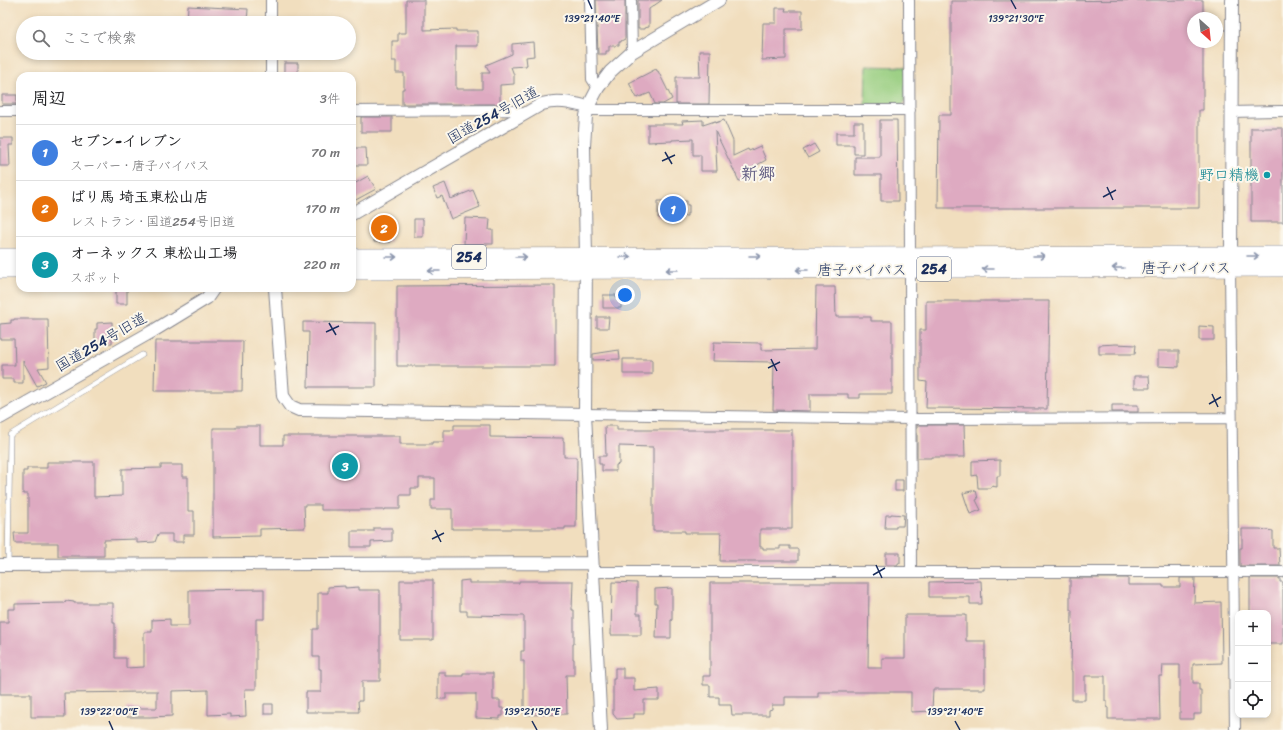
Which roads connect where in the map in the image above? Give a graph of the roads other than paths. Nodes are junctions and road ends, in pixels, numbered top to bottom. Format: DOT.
graph roads {
  1 [pos="271,0"];
  2 [pos="590,0"];
  3 [pos="631,0"];
  4 [pos="719,0"];
  5 [pos="909,0"];
  6 [pos="1232,0"];
  7 [pos="271,16"];
  8 [pos="632,52"];
  9 [pos="271,60"];
  10 [pos="271,72"];
  11 [pos="598,88"];
  12 [pos="588,108"];
  13 [pos="356,110"];
  14 [pos="910,110"];
  15 [pos="0,111"];
  16 [pos="16,111"];
  17 [pos="1283,111"];
  18 [pos="1231,112"];
  19 [pos="525,114"];
  20 [pos="356,212"];
  21 [pos="1283,255"];
  22 [pos="0,257"];
  23 [pos="16,257"];
  24 [pos="356,257"];
  25 [pos="1230,262"];
  26 [pos="910,263"];
  27 [pos="585,264"];
  28 [pos="1283,268"];
  29 [pos="0,270"];
  30 [pos="16,270"];
  31 [pos="356,271"];
  32 [pos="211,292"];
  33 [pos="275,292"];
  34 [pos="142,355"];
  35 [pos="585,414"];
  36 [pos="0,418"];
  37 [pos="1231,418"];
  38 [pos="911,419"];
  39 [pos="4,565"];
  40 [pos="592,568"];
  41 [pos="911,572"];
  42 [pos="1233,572"];
  43 [pos="1283,572"];
  44 [pos="601,730"];
  45 [pos="1235,730"];
  1 -- 7 [label="street"];
  2 -- 11 [label="street"];
  3 -- 8 [label="street"];
  4 -- 8 [label="street"];
  5 -- 14 [label="street"];
  6 -- 18 [label="street"];
  8 -- 11 [label="street"];
  9 -- 10 [label="street"];
  11 -- 12 [label="street"];
  12 -- 14 [label="street"];
  12 -- 19 [label="street, 国道254号旧道"];
  12 -- 27 [label="street"];
  13 -- 19 [label="street"];
  14 -- 26 [label="street"];
  15 -- 16 [label="street"];
  17 -- 18 [label="street"];
  18 -- 25 [label="street"];
  19 -- 20 [label="street, 国道254号旧道"];
  25 -- 21 [label="highway, 唐子バイパス / 254, one-way"];
  22 -- 23 [label="highway"];
  24 -- 27 [label="highway, 254, one-way"];
  25 -- 26 [label="highway, 唐子バイパス / 254"];
  25 -- 28 [label="highway, 唐子バイパス / 254"];
  25 -- 37 [label="street"];
  26 -- 27 [label="highway, 唐子バイパス / 254"];
  26 -- 38 [label="street"];
  27 -- 31 [label="highway, 254, one-way"];
  27 -- 35 [label="street"];
  29 -- 30 [label="highway"];
  32 -- 36 [label="street, 国道254号旧道"];
  33 -- 35 [label="street"];
  34 -- 39 [label="lane"];
  35 -- 38 [label="street"];
  35 -- 40 [label="street"];
  37 -- 38 [label="street"];
  37 -- 42 [label="street"];
  38 -- 41 [label="street"];
  39 -- 40 [label="street"];
  40 -- 41 [label="street"];
  40 -- 44 [label="street"];
  41 -- 42 [label="street"];
  42 -- 43 [label="street"];
  42 -- 45 [label="street"];
}
